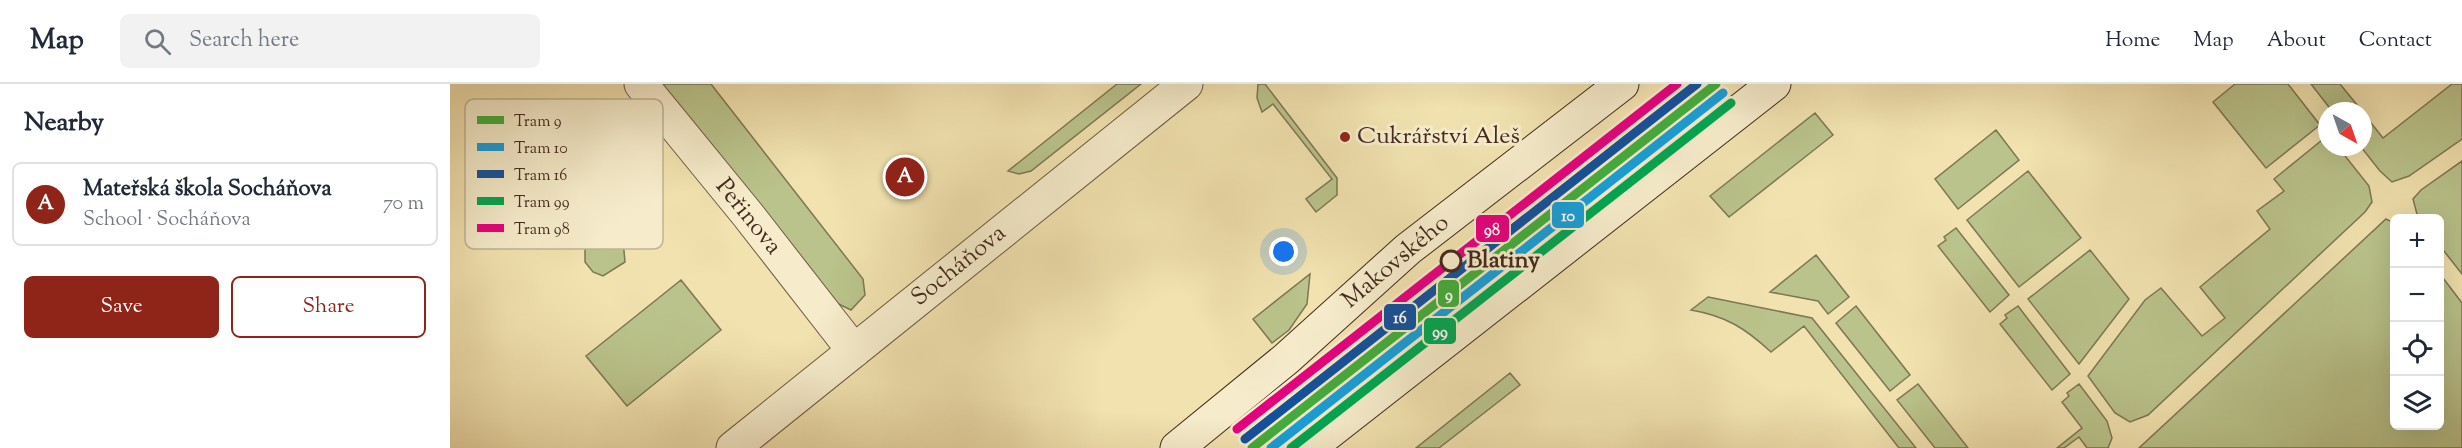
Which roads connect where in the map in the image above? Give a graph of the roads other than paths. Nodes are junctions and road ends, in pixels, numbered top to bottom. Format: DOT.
graph roads {
  1 [pos="641,84"];
  2 [pos="1186,84"];
  3 [pos="1622,84"];
  4 [pos="1774,84"];
  5 [pos="653,99"];
  6 [pos="663,111"];
  7 [pos="854,351"];
  8 [pos="733,448"];
  9 [pos="1177,448"];
  10 [pos="1309,448"];
  1 -- 5 [label="street, Peřinova"];
  2 -- 7 [label="street, Socháňova"];
  3 -- 9 [label="street, Makovského"];
  4 -- 10 [label="street"];
  6 -- 7 [label="street, Peřinova"];
  7 -- 8 [label="street, Socháňova"];
}
